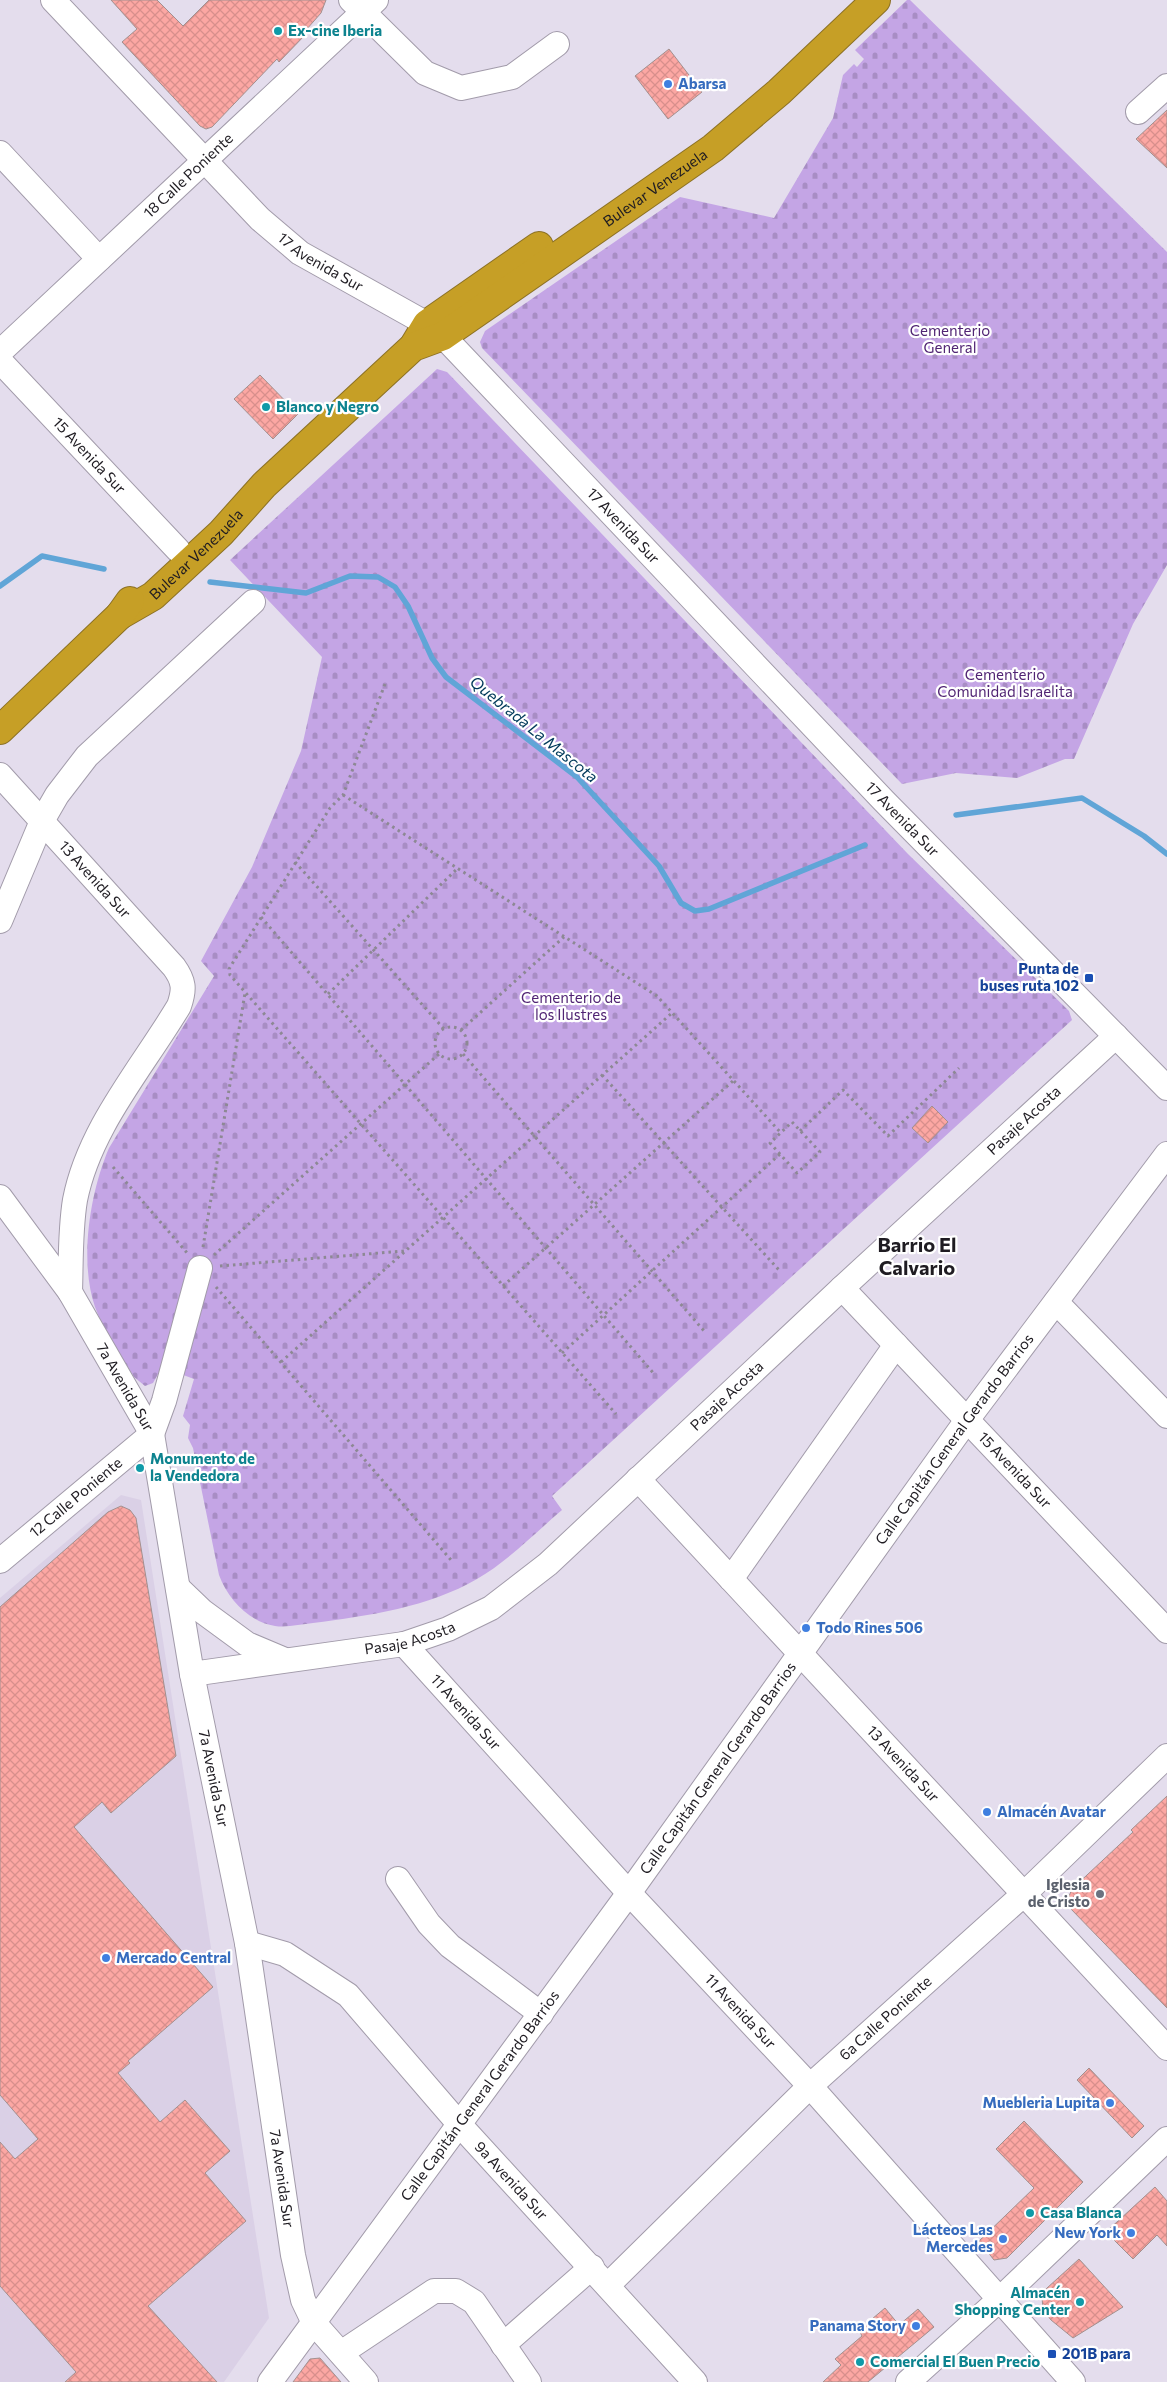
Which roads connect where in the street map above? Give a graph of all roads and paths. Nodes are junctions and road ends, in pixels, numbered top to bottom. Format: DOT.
graph roads {
  1 [pos="53,0"];
  2 [pos="848,0"];
  3 [pos="876,0"];
  4 [pos="363,4"];
  5 [pos="557,44"];
  6 [pos="1167,86"];
  7 [pos="1138,112"];
  8 [pos="0,153"];
  9 [pos="205,159"];
  10 [pos="99,259"];
  11 [pos="435,330"];
  12 [pos="0,352"];
  13 [pos="0,361"];
  14 [pos="264,485"];
  15 [pos="178,550"];
  16 [pos="253,602"];
  17 [pos="120,615"];
  18 [pos="385,684"];
  19 [pos="0,730"];
  20 [pos="0,775"];
  21 [pos="343,795"];
  22 [pos="42,821"];
  23 [pos="295,862"];
  24 [pos="458,868"];
  25 [pos="261,916"];
  26 [pos="0,920"];
  27 [pos="565,936"];
  28 [pos="373,950"];
  29 [pos="245,993"];
  30 [pos="328,994"];
  31 [pos="673,1012"];
  32 [pos="444,1029"];
  33 [pos="461,1030"];
  34 [pos="1116,1036"];
  35 [pos="439,1054"];
  36 [pos="463,1054"];
  37 [pos="959,1068"];
  38 [pos="602,1075"];
  39 [pos="734,1080"];
  40 [pos="406,1084"];
  41 [pos="1167,1088"];
  42 [pos="360,1125"];
  43 [pos="800,1131"];
  44 [pos="781,1133"];
  45 [pos="534,1136"];
  46 [pos="664,1143"];
  47 [pos="780,1154"];
  48 [pos="1167,1154"];
  49 [pos="113,1167"];
  50 [pos="486,1178"];
  51 [pos="0,1197"];
  52 [pos="594,1204"];
  53 [pos="722,1206"];
  54 [pos="442,1218"];
  55 [pos="546,1247"];
  56 [pos="405,1251"];
  57 [pos="200,1268"];
  58 [pos="779,1270"];
  59 [pos="651,1271"];
  60 [pos="503,1286"];
  61 [pos="842,1288"];
  62 [pos="70,1292"];
  63 [pos="1056,1302"];
  64 [pos="604,1315"];
  65 [pos="705,1332"];
  66 [pos="896,1345"];
  67 [pos="562,1353"];
  68 [pos="281,1362"];
  69 [pos="656,1376"];
  70 [pos="616,1414"];
  71 [pos="1167,1416"];
  72 [pos="967,1420"];
  73 [pos="152,1434"];
  74 [pos="638,1479"];
  75 [pos="451,1560"];
  76 [pos="0,1561"];
  77 [pos="731,1580"];
  78 [pos="178,1588"];
  79 [pos="1167,1631"];
  80 [pos="404,1644"];
  81 [pos="800,1654"];
  82 [pos="287,1661"];
  83 [pos="192,1674"];
  84 [pos="1167,1756"];
  85 [pos="398,1880"];
  86 [pos="629,1893"];
  87 [pos="1024,1894"];
  88 [pos="246,1943"];
  89 [pos="541,2014"];
  90 [pos="1167,2048"];
  91 [pos="810,2086"];
  92 [pos="460,2125"];
  93 [pos="1167,2139"];
  94 [pos="592,2267"];
  95 [pos="608,2285"];
  96 [pos="1000,2299"];
  97 [pos="314,2323"];
  98 [pos="503,2345"];
  99 [pos="342,2353"];
  100 [pos="270,2382"];
  101 [pos="366,2382"];
  102 [pos="529,2382"];
  103 [pos="695,2382"];
  104 [pos="908,2382"];
  105 [pos="1073,2382"];
  1 -- 9 [label="street, 17 Avenida Sur"];
  2 -- 11 [label="highway, Bulevar Venezuela"];
  3 -- 11 [label="highway, Bulevar Venezuela"];
  4 -- 5 [label="street"];
  4 -- 9 [label="street, 18 Calle Poniente"];
  6 -- 7 [label="street"];
  8 -- 10 [label="street"];
  9 -- 10 [label="street, 18 Calle Poniente"];
  9 -- 11 [label="street, 17 Avenida Sur"];
  10 -- 12 [label="street, 18 Calle Poniente"];
  11 -- 14 [label="highway, Bulevar Venezuela"];
  11 -- 34 [label="street, 17 Avenida Sur"];
  13 -- 15 [label="street, 15 Avenida Sur"];
  14 -- 15 [label="highway, Bulevar Venezuela"];
  14 -- 17 [label="highway, Bulevar Venezuela"];
  15 -- 17 [label="highway, Bulevar Venezuela"];
  16 -- 22 [label="street"];
  17 -- 19 [label="highway, Bulevar Venezuela"];
  18 -- 21 [label="path"];
  20 -- 22 [label="street, 13 Avenida Sur"];
  21 -- 23 [label="path"];
  21 -- 24 [label="path"];
  22 -- 26 [label="street"];
  22 -- 62 [label="street, 13 Avenida Sur"];
  23 -- 25 [label="path"];
  23 -- 28 [label="path"];
  24 -- 27 [label="path"];
  24 -- 28 [label="path"];
  25 -- 29 [label="path"];
  25 -- 30 [label="path"];
  27 -- 31 [label="path"];
  27 -- 33 [label="path"];
  28 -- 30 [label="path"];
  28 -- 32 [label="path"];
  29 -- 42 [label="path"];
  29 -- 57 [label="path"];
  30 -- 40 [label="path"];
  31 -- 38 [label="path"];
  31 -- 39 [label="path"];
  32 -- 33 [label="path"];
  32 -- 35 [label="path"];
  33 -- 36 [label="path"];
  34 -- 41 [label="street, 17 Avenida Sur"];
  34 -- 61 [label="street, Pasaje Acosta"];
  35 -- 36 [label="path"];
  35 -- 40 [label="path"];
  36 -- 45 [label="path"];
  37 -- 43 [label="path"];
  38 -- 45 [label="path"];
  38 -- 46 [label="path"];
  39 -- 44 [label="path"];
  39 -- 46 [label="path"];
  40 -- 42 [label="path"];
  40 -- 50 [label="path"];
  42 -- 54 [label="path"];
  42 -- 57 [label="path"];
  43 -- 44 [label="path"];
  43 -- 47 [label="path"];
  44 -- 47 [label="path"];
  45 -- 50 [label="path"];
  45 -- 52 [label="path"];
  46 -- 52 [label="path"];
  46 -- 53 [label="path"];
  47 -- 53 [label="path"];
  48 -- 63 [label="street, Calle Capitán General Gerardo Barrios"];
  49 -- 57 [label="path"];
  50 -- 54 [label="path"];
  50 -- 55 [label="path"];
  51 -- 62 [label="street, 7a Avenida Sur"];
  52 -- 55 [label="path"];
  52 -- 59 [label="path"];
  53 -- 58 [label="path"];
  53 -- 59 [label="path"];
  54 -- 56 [label="path"];
  54 -- 60 [label="path"];
  55 -- 60 [label="path"];
  55 -- 64 [label="path"];
  56 -- 57 [label="path"];
  56 -- 68 [label="path"];
  57 -- 68 [label="path"];
  57 -- 73 [label="street"];
  59 -- 64 [label="path"];
  59 -- 65 [label="path"];
  60 -- 67 [label="path"];
  61 -- 66 [label="street, 15 Avenida Sur"];
  61 -- 74 [label="street, Pasaje Acosta"];
  62 -- 73 [label="street, 7a Avenida Sur"];
  63 -- 71 [label="street"];
  63 -- 72 [label="street, Calle Capitán General Gerardo Barrios"];
  64 -- 67 [label="path"];
  64 -- 69 [label="path"];
  66 -- 72 [label="street, 15 Avenida Sur"];
  66 -- 77 [label="street"];
  67 -- 70 [label="path"];
  68 -- 75 [label="path"];
  72 -- 79 [label="street, 15 Avenida Sur"];
  72 -- 81 [label="street, Calle Capitán General Gerardo Barrios"];
  73 -- 76 [label="street, 12 Calle Poniente"];
  73 -- 78 [label="street, 7a Avenida Sur"];
  74 -- 77 [label="street, 13 Avenida Sur"];
  74 -- 80 [label="street, Pasaje Acosta"];
  77 -- 81 [label="street, 13 Avenida Sur"];
  78 -- 82 [label="street"];
  78 -- 83 [label="street, 7a Avenida Sur"];
  80 -- 82 [label="street, Pasaje Acosta"];
  80 -- 86 [label="street, 11 Avenida Sur"];
  81 -- 86 [label="street, Calle Capitán General Gerardo Barrios"];
  81 -- 87 [label="street, 13 Avenida Sur"];
  82 -- 83 [label="street, Pasaje Acosta"];
  83 -- 88 [label="street, 7a Avenida Sur"];
  84 -- 87 [label="street, 6a Calle Poniente"];
  85 -- 89 [label="street"];
  86 -- 89 [label="street, Calle Capitán General Gerardo Barrios"];
  86 -- 91 [label="street, 11 Avenida Sur"];
  87 -- 90 [label="street, 13 Avenida Sur"];
  87 -- 91 [label="street, 6a Calle Poniente"];
  88 -- 92 [label="street, 9a Avenida Sur"];
  88 -- 97 [label="street, 7a Avenida Sur"];
  89 -- 92 [label="street, Calle Capitán General Gerardo Barrios"];
  91 -- 95 [label="street, 6a Calle Poniente"];
  91 -- 96 [label="street, 11 Avenida Sur"];
  92 -- 94 [label="street, 9a Avenida Sur"];
  92 -- 97 [label="street, Calle Capitán General Gerardo Barrios"];
  93 -- 96 [label="street"];
  94 -- 95 [label="street, 9a Avenida Sur"];
  94 -- 98 [label="street"];
  95 -- 103 [label="street, 9a Avenida Sur"];
  96 -- 104 [label="street"];
  96 -- 105 [label="street, 11 Avenida Sur"];
  97 -- 99 [label="street, 7a Avenida Sur"];
  97 -- 100 [label="street, Calle Capitán General Gerardo Barrios"];
  98 -- 99 [label="street"];
  98 -- 102 [label="street"];
  99 -- 101 [label="street, 7a Avenida Sur"];
}
